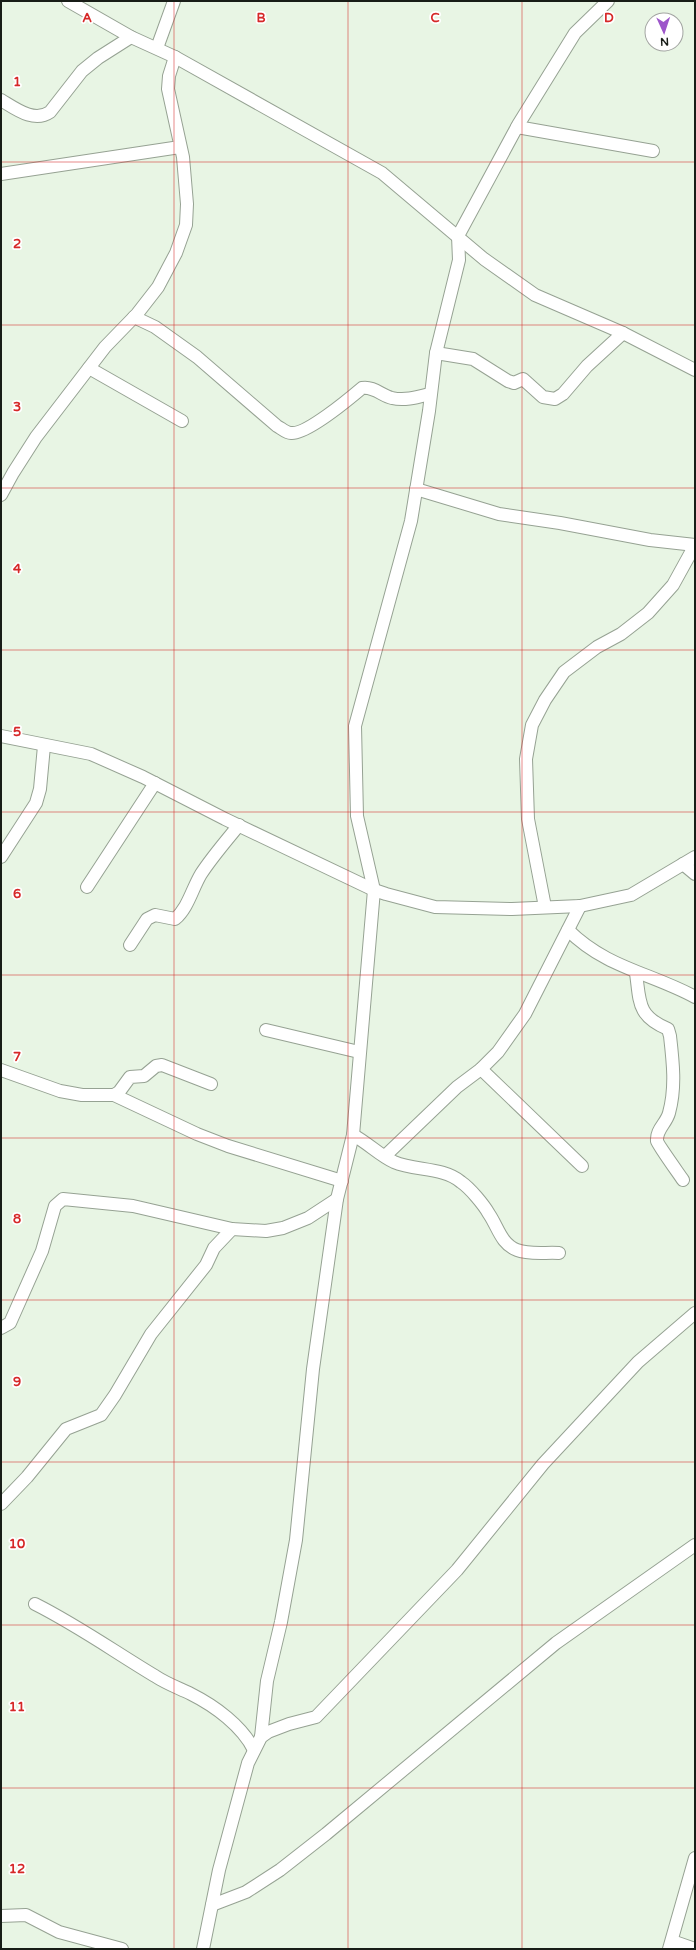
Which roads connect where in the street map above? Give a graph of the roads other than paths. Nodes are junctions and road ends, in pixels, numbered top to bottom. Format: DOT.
graph roads {
  1 [pos="68,1"];
  2 [pos="174,1"];
  3 [pos="608,1"];
  4 [pos="131,37"];
  5 [pos="158,48"];
  6 [pos="174,57"];
  7 [pos="1,100"];
  8 [pos="517,127"];
  9 [pos="180,147"];
  10 [pos="653,151"];
  11 [pos="1,174"];
  12 [pos="458,236"];
  13 [pos="134,317"];
  14 [pos="624,333"];
  15 [pos="436,352"];
  16 [pos="89,368"];
  17 [pos="695,370"];
  18 [pos="430,394"];
  19 [pos="182,421"];
  20 [pos="416,489"];
  21 [pos="1,495"];
  22 [pos="695,545"];
  23 [pos="1,736"];
  24 [pos="44,746"];
  25 [pos="155,783"];
  26 [pos="239,825"];
  27 [pos="695,857"];
  28 [pos="1,858"];
  29 [pos="683,864"];
  30 [pos="695,874"];
  31 [pos="87,887"];
  32 [pos="374,890"];
  33 [pos="580,906"];
  34 [pos="545,907"];
  35 [pos="568,930"];
  36 [pos="130,945"];
  37 [pos="636,972"];
  38 [pos="695,997"];
  39 [pos="266,1030"];
  40 [pos="359,1052"];
  41 [pos="481,1069"];
  42 [pos="1,1070"];
  43 [pos="211,1084"];
  44 [pos="114,1095"];
  45 [pos="353,1135"];
  46 [pos="386,1156"];
  47 [pos="582,1166"];
  48 [pos="683,1180"];
  49 [pos="342,1181"];
  50 [pos="337,1199"];
  51 [pos="232,1229"];
  52 [pos="559,1253"];
  53 [pos="695,1313"];
  54 [pos="1,1328"];
  55 [pos="1,1504"];
  56 [pos="695,1545"];
  57 [pos="34,1604"];
  58 [pos="261,1737"];
  59 [pos="254,1750"];
  60 [pos="695,1858"];
  61 [pos="212,1905"];
  62 [pos="1,1916"];
  63 [pos="671,1945"];
  64 [pos="122,1949"];
  65 [pos="202,1949"];
  66 [pos="695,1949"];
  1 -- 4 [label="street"];
  2 -- 5 [label="street"];
  3 -- 8 [label="street"];
  4 -- 5 [label="street"];
  4 -- 7 [label="street"];
  5 -- 6 [label="street"];
  6 -- 9 [label="street"];
  6 -- 12 [label="street"];
  8 -- 10 [label="street"];
  8 -- 12 [label="street"];
  9 -- 11 [label="street"];
  9 -- 13 [label="street"];
  12 -- 14 [label="street"];
  12 -- 15 [label="street"];
  13 -- 16 [label="street"];
  13 -- 18 [label="street"];
  14 -- 15 [label="street"];
  14 -- 17 [label="street"];
  15 -- 18 [label="street"];
  16 -- 19 [label="street"];
  16 -- 21 [label="street"];
  18 -- 20 [label="street"];
  20 -- 22 [label="street"];
  20 -- 32 [label="street"];
  22 -- 34 [label="street"];
  23 -- 24 [label="street"];
  24 -- 25 [label="street"];
  24 -- 28 [label="street"];
  25 -- 26 [label="street"];
  25 -- 31 [label="street"];
  26 -- 32 [label="street"];
  26 -- 36 [label="street"];
  27 -- 29 [label="street"];
  29 -- 30 [label="street"];
  29 -- 33 [label="street"];
  32 -- 34 [label="street"];
  32 -- 40 [label="street"];
  33 -- 34 [label="street"];
  33 -- 35 [label="street"];
  35 -- 37 [label="street"];
  35 -- 41 [label="street"];
  37 -- 38 [label="street"];
  37 -- 48 [label="street"];
  39 -- 40 [label="street"];
  40 -- 45 [label="street"];
  41 -- 46 [label="street"];
  41 -- 47 [label="street"];
  42 -- 44 [label="street"];
  43 -- 44 [label="street"];
  44 -- 49 [label="street"];
  45 -- 46 [label="street"];
  45 -- 49 [label="street"];
  46 -- 52 [label="street"];
  49 -- 50 [label="street"];
  50 -- 51 [label="street"];
  50 -- 58 [label="street"];
  51 -- 54 [label="street"];
  51 -- 55 [label="street"];
  53 -- 58 [label="street"];
  56 -- 61 [label="street"];
  57 -- 59 [label="street"];
  58 -- 59 [label="street"];
  59 -- 61 [label="street"];
  60 -- 63 [label="street"];
  61 -- 65 [label="street"];
  62 -- 64 [label="street"];
  63 -- 66 [label="street"];
}
